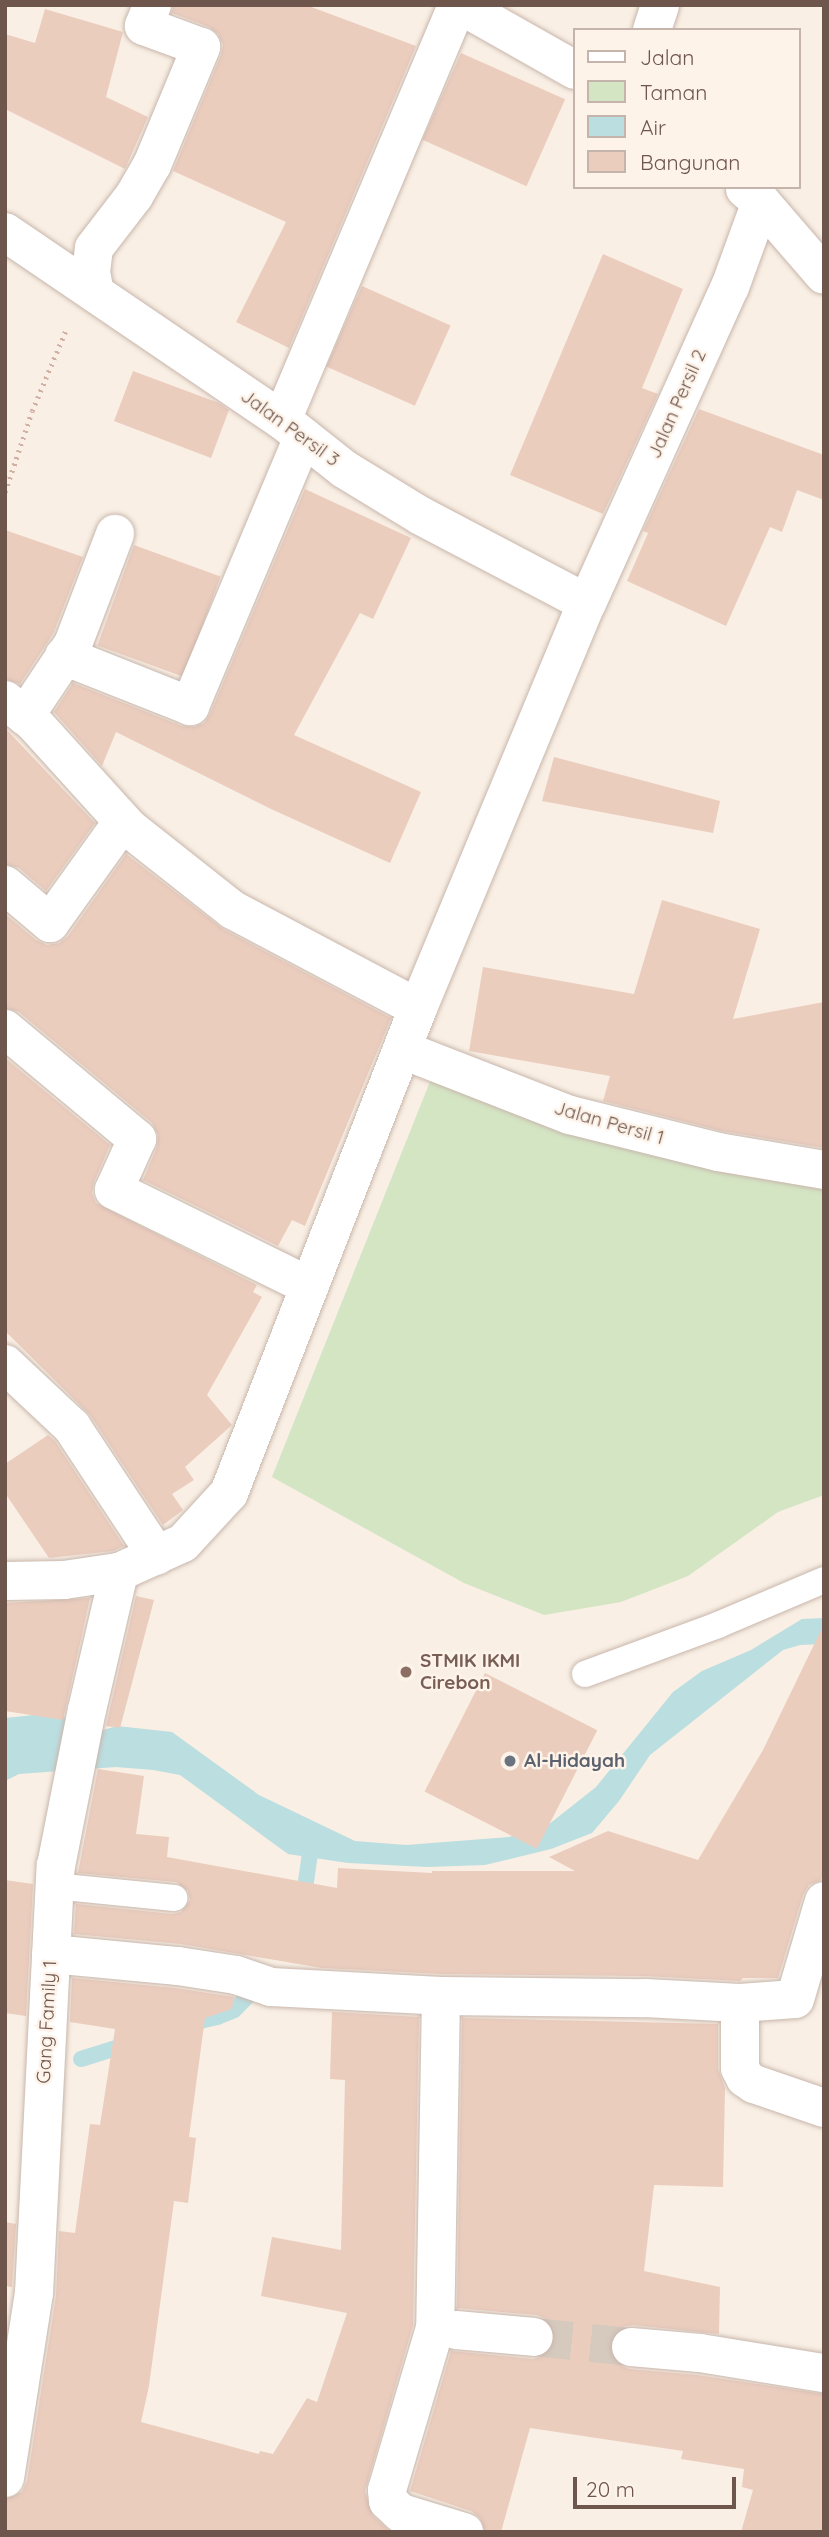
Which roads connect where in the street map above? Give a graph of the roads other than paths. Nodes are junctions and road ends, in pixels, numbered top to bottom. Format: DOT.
graph roads {
  1 [pos="152,5"];
  2 [pos="459,5"];
  3 [pos="660,5"];
  4 [pos="653,28"];
  5 [pos="574,69"];
  6 [pos="752,195"];
  7 [pos="5,232"];
  8 [pos="824,275"];
  9 [pos="90,289"];
  10 [pos="293,428"];
  11 [pos="115,534"];
  12 [pos="587,603"];
  13 [pos="64,656"];
  14 [pos="15,708"];
  15 [pos="123,821"];
  16 [pos="5,885"];
  17 [pos="418,1008"];
  18 [pos="5,1029"];
  19 [pos="402,1050"];
  20 [pos="824,1170"];
  21 [pos="309,1286"];
  22 [pos="5,1364"];
  23 [pos="157,1556"];
  24 [pos="119,1572"];
  25 [pos="824,1580"];
  26 [pos="5,1581"];
  27 [pos="585,1674"];
  28 [pos="54,1886"];
  29 [pos="174,1898"];
  30 [pos="824,1901"];
  31 [pos="51,1954"];
  32 [pos="441,1996"];
  33 [pos="740,2003"];
  34 [pos="824,2108"];
  35 [pos="446,2329"];
  36 [pos="534,2337"];
  37 [pos="631,2347"];
  38 [pos="824,2373"];
  39 [pos="5,2477"];
  40 [pos="464,2532"];
  1 -- 9 [label="street"];
  2 -- 5 [label="street"];
  2 -- 10 [label="street"];
  3 -- 4 [label="street"];
  6 -- 8 [label="street"];
  6 -- 12 [label="street, Jalan Persil 2"];
  7 -- 9 [label="street, Jalan Persil 3"];
  9 -- 10 [label="street, Jalan Persil 3"];
  10 -- 12 [label="street, Jalan Persil 3"];
  10 -- 13 [label="street"];
  11 -- 13 [label="street"];
  12 -- 17 [label="street, Jalan Persil 2"];
  13 -- 14 [label="street"];
  14 -- 15 [label="street"];
  15 -- 16 [label="street"];
  15 -- 17 [label="street"];
  17 -- 19 [label="street, Jalan Persil 2"];
  18 -- 21 [label="street"];
  19 -- 20 [label="street, Jalan Persil 1"];
  19 -- 21 [label="street, Jalan Persil 2"];
  21 -- 23 [label="street, Jalan Persil 2"];
  22 -- 23 [label="street"];
  23 -- 24 [label="street, Jalan Persil 2"];
  24 -- 26 [label="street, Jalan Persil 2"];
  24 -- 28 [label="street, Gang Family 1"];
  25 -- 27 [label="lane"];
  28 -- 29 [label="lane"];
  28 -- 31 [label="street, Gang Family 1"];
  30 -- 33 [label="street"];
  31 -- 32 [label="street"];
  31 -- 39 [label="street, Gang Family 1"];
  32 -- 33 [label="street"];
  32 -- 35 [label="street"];
  33 -- 34 [label="street"];
  35 -- 36 [label="street"];
  35 -- 40 [label="street"];
  37 -- 38 [label="street"];
}
